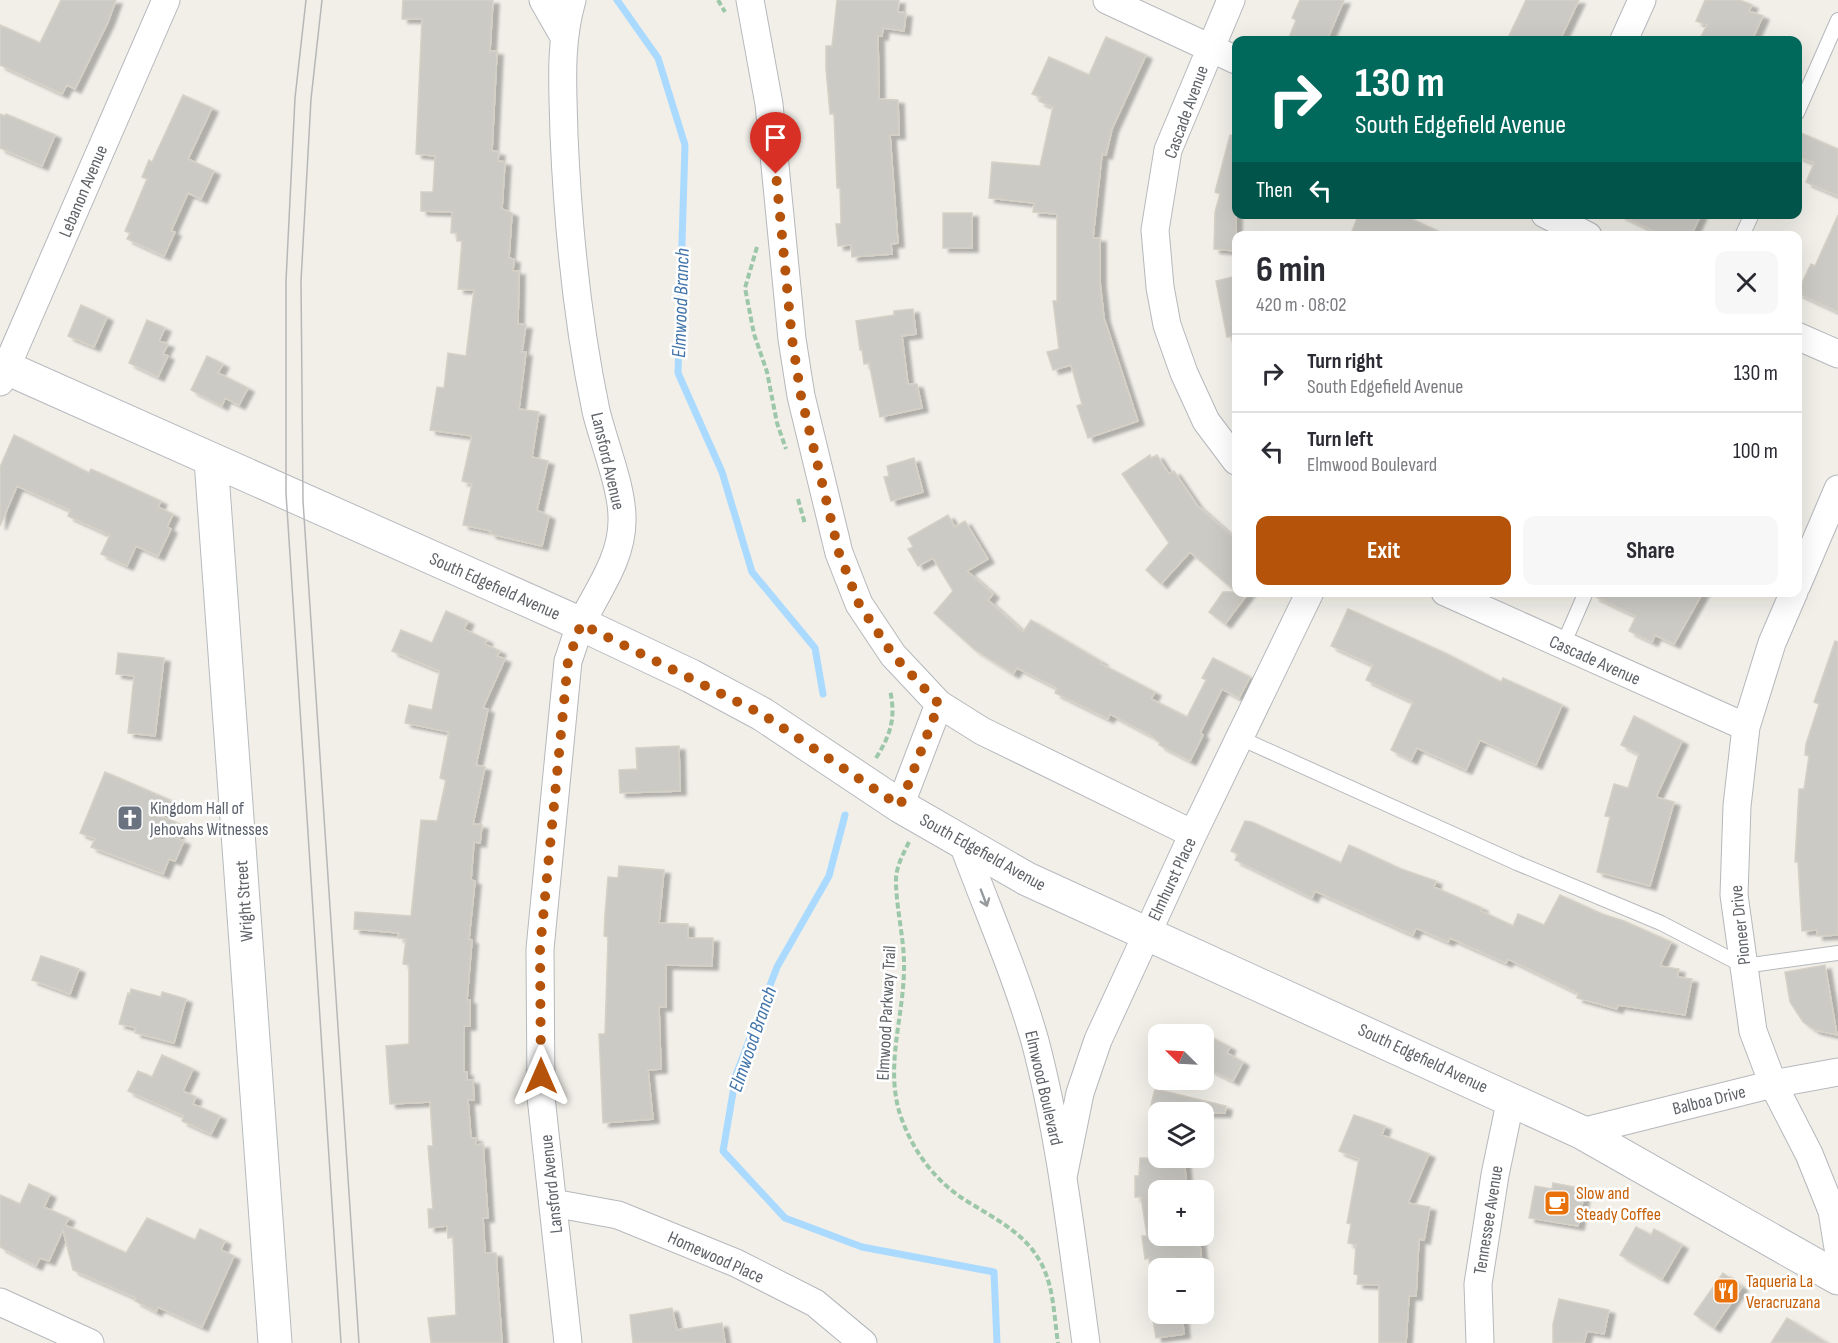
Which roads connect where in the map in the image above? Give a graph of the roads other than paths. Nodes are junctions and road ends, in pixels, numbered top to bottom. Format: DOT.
graph roads {
  1 [pos="166,0"];
  2 [pos="543,0"];
  3 [pos="572,0"];
  4 [pos="750,0"];
  5 [pos="1107,0"];
  6 [pos="1231,0"];
  7 [pos="1642,0"];
  8 [pos="1838,20"];
  9 [pos="563,35"];
  10 [pos="1626,36"];
  11 [pos="1210,47"];
  12 [pos="1232,58"];
  13 [pos="1802,102"];
  14 [pos="1555,219"];
  15 [pos="1578,231"];
  16 [pos="1802,338"];
  17 [pos="1838,354"];
  18 [pos="2,372"];
  19 [pos="1232,456"];
  20 [pos="211,460"];
  21 [pos="1838,489"];
  22 [pos="1802,573"];
  23 [pos="1308,597"];
  24 [pos="1456,597"];
  25 [pos="1584,597"];
  26 [pos="1792,597"];
  27 [pos="581,624"];
  28 [pos="1563,645"];
  29 [pos="939,704"];
  30 [pos="1746,727"];
  31 [pos="1240,738"];
  32 [pos="900,806"];
  33 [pos="1193,834"];
  34 [pos="963,844"];
  35 [pos="1147,932"];
  36 [pos="1838,954"];
  37 [pos="1744,966"];
  38 [pos="1838,1072"];
  39 [pos="1773,1084"];
  40 [pos="1511,1098"];
  41 [pos="1581,1132"];
  42 [pos="1063,1177"];
  43 [pos="553,1203"];
  44 [pos="1838,1248"];
  45 [pos="1838,1278"];
  46 [pos="0,1302"];
  47 [pos="90,1343"];
  48 [pos="275,1343"];
  49 [pos="568,1343"];
  50 [pos="863,1343"];
  51 [pos="1086,1343"];
  52 [pos="1480,1343"];
  1 -- 18 [label="street, Lebanon Avenue"];
  2 -- 9 [label="street, Lansford Avenue"];
  3 -- 9 [label="street, Lansford Avenue"];
  4 -- 29 [label="street"];
  5 -- 11 [label="street"];
  6 -- 11 [label="street, Cascade Avenue"];
  7 -- 10 [label="street"];
  8 -- 13 [label="lane"];
  9 -- 27 [label="street, Lansford Avenue"];
  11 -- 12 [label="street"];
  11 -- 19 [label="street, Cascade Avenue"];
  14 -- 15 [label="street"];
  16 -- 17 [label="street"];
  18 -- 20 [label="street, South Edgefield Avenue"];
  20 -- 27 [label="street, South Edgefield Avenue"];
  20 -- 48 [label="street, Wright Street"];
  21 -- 22 [label="street"];
  23 -- 31 [label="street, Elmhurst Place"];
  24 -- 28 [label="street, Cascade Avenue"];
  25 -- 28 [label="lane"];
  26 -- 30 [label="street, Pioneer Drive"];
  27 -- 32 [label="street, South Edgefield Avenue"];
  27 -- 43 [label="street, Lansford Avenue"];
  28 -- 30 [label="street, Cascade Avenue"];
  29 -- 32 [label="street"];
  29 -- 33 [label="street"];
  30 -- 37 [label="street, Pioneer Drive"];
  31 -- 33 [label="street, Elmhurst Place"];
  31 -- 37 [label="lane"];
  32 -- 34 [label="street, South Edgefield Avenue"];
  33 -- 35 [label="street, Elmhurst Place"];
  34 -- 35 [label="street, South Edgefield Avenue"];
  34 -- 42 [label="street, Elmwood Boulevard, one-way"];
  35 -- 40 [label="street, South Edgefield Avenue"];
  35 -- 42 [label="street, Elmhurst Place"];
  36 -- 37 [label="lane"];
  37 -- 39 [label="street, Pioneer Drive"];
  38 -- 39 [label="street, Balboa Drive"];
  39 -- 41 [label="street, Balboa Drive"];
  39 -- 44 [label="street, Pioneer Drive"];
  40 -- 41 [label="street, South Edgefield Avenue"];
  40 -- 52 [label="street, Tennessee Avenue"];
  41 -- 45 [label="street, South Edgefield Avenue"];
  42 -- 51 [label="street, Elmwood Boulevard"];
  43 -- 49 [label="street, Lansford Avenue"];
  43 -- 50 [label="street, Homewood Place"];
  46 -- 47 [label="street"];
}
